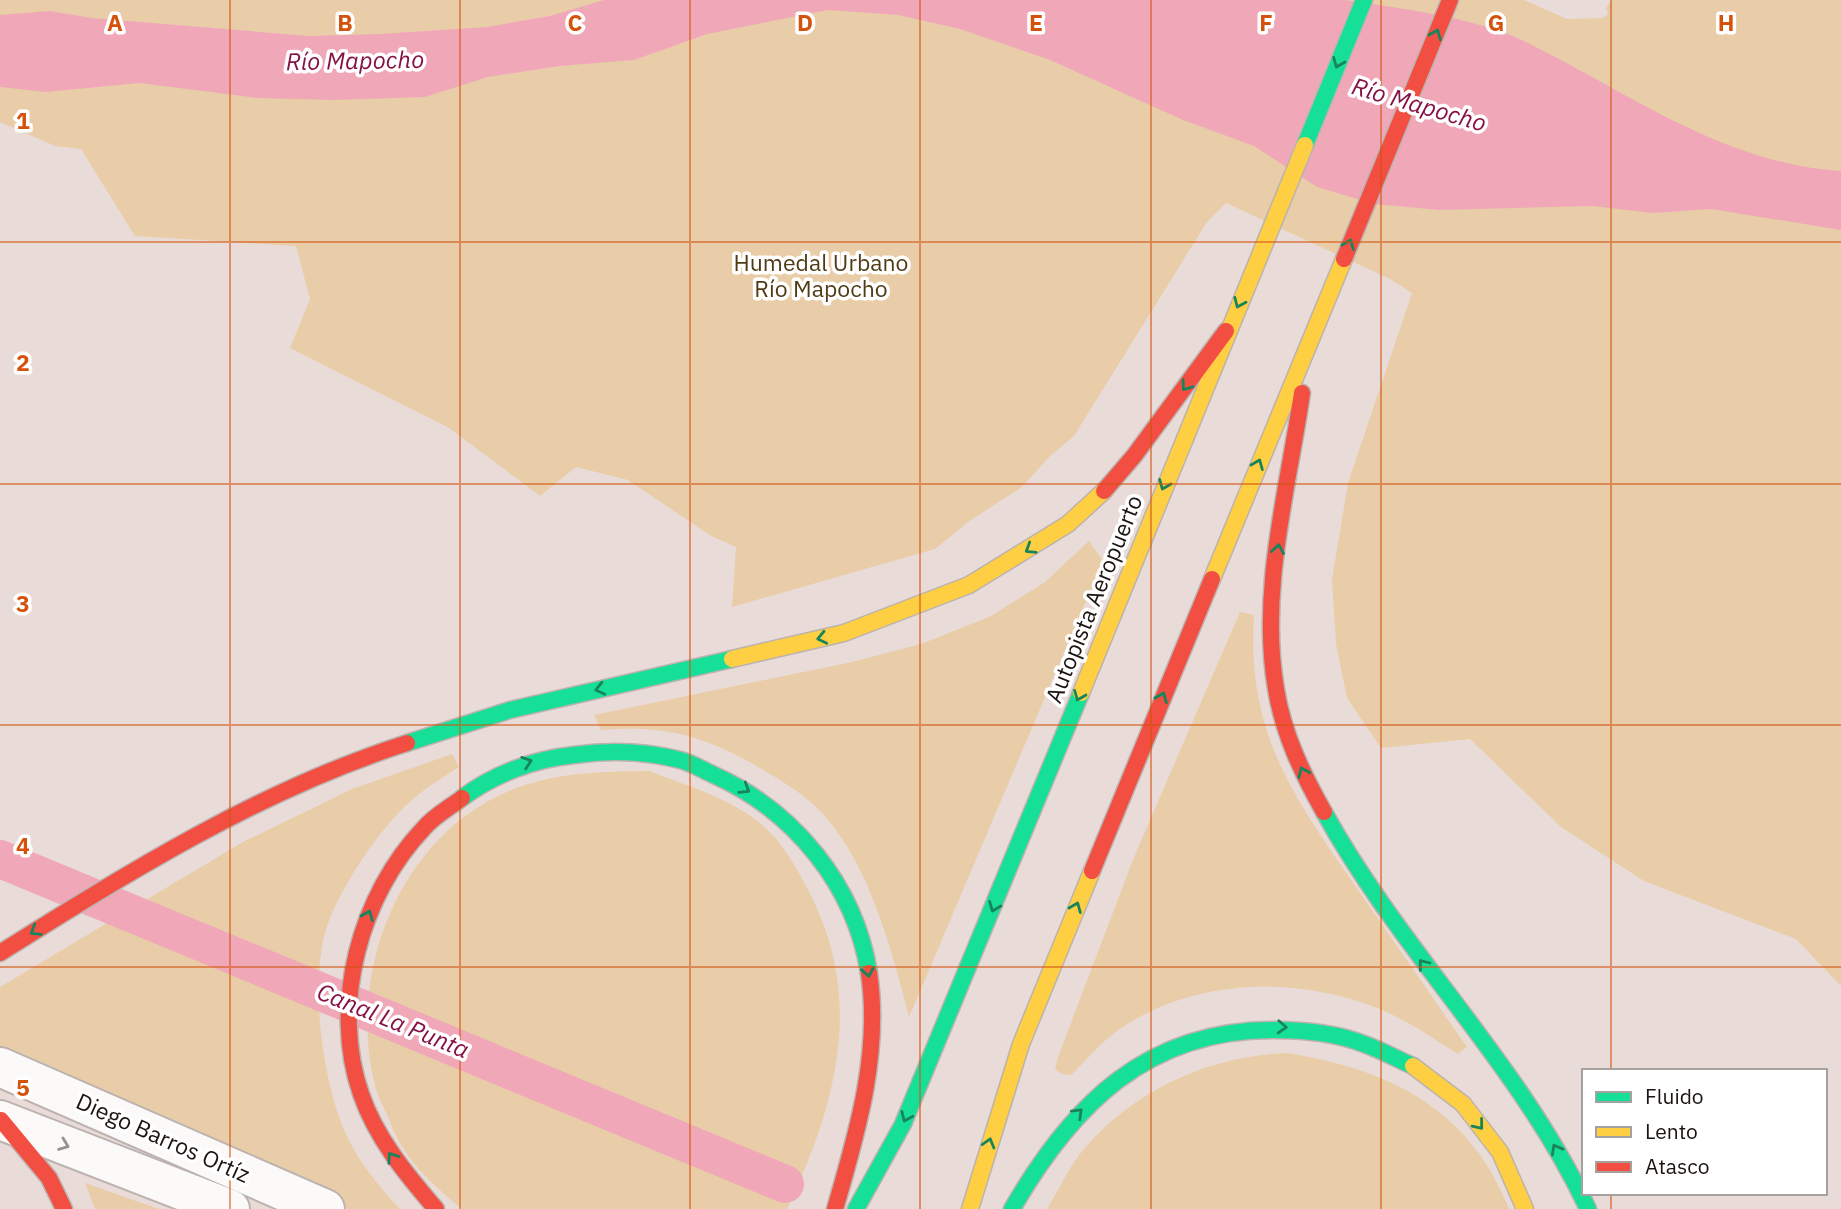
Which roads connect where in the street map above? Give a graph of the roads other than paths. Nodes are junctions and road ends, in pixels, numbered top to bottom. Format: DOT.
graph roads {
  1 [pos="1364,0"];
  2 [pos="1450,0"];
  3 [pos="1226,331"];
  4 [pos="1308,343"];
  5 [pos="0,953"];
  6 [pos="0,1067"];
  7 [pos="0,1120"];
  8 [pos="64,1209"];
  9 [pos="230,1209"];
  10 [pos="325,1209"];
  11 [pos="436,1209"];
  12 [pos="835,1209"];
  13 [pos="856,1209"];
  14 [pos="970,1209"];
  15 [pos="1012,1209"];
  16 [pos="1525,1209"];
  17 [pos="1588,1209"];
  1 -- 3 [label="highway, Autopista Aeropuerto, one-way"];
  4 -- 2 [label="highway, one-way"];
  3 -- 5 [label="highway, one-way"];
  3 -- 13 [label="highway, Autopista Aeropuerto, one-way"];
  14 -- 4 [label="highway, one-way"];
  17 -- 4 [label="highway, one-way"];
  6 -- 10 [label="street, Diego Barros Ortíz"];
  7 -- 8 [label="highway"];
  7 -- 9 [label="street, Diego Barros Ortíz, one-way"];
  11 -- 12 [label="highway, one-way"];
  15 -- 16 [label="highway, one-way"];
}
